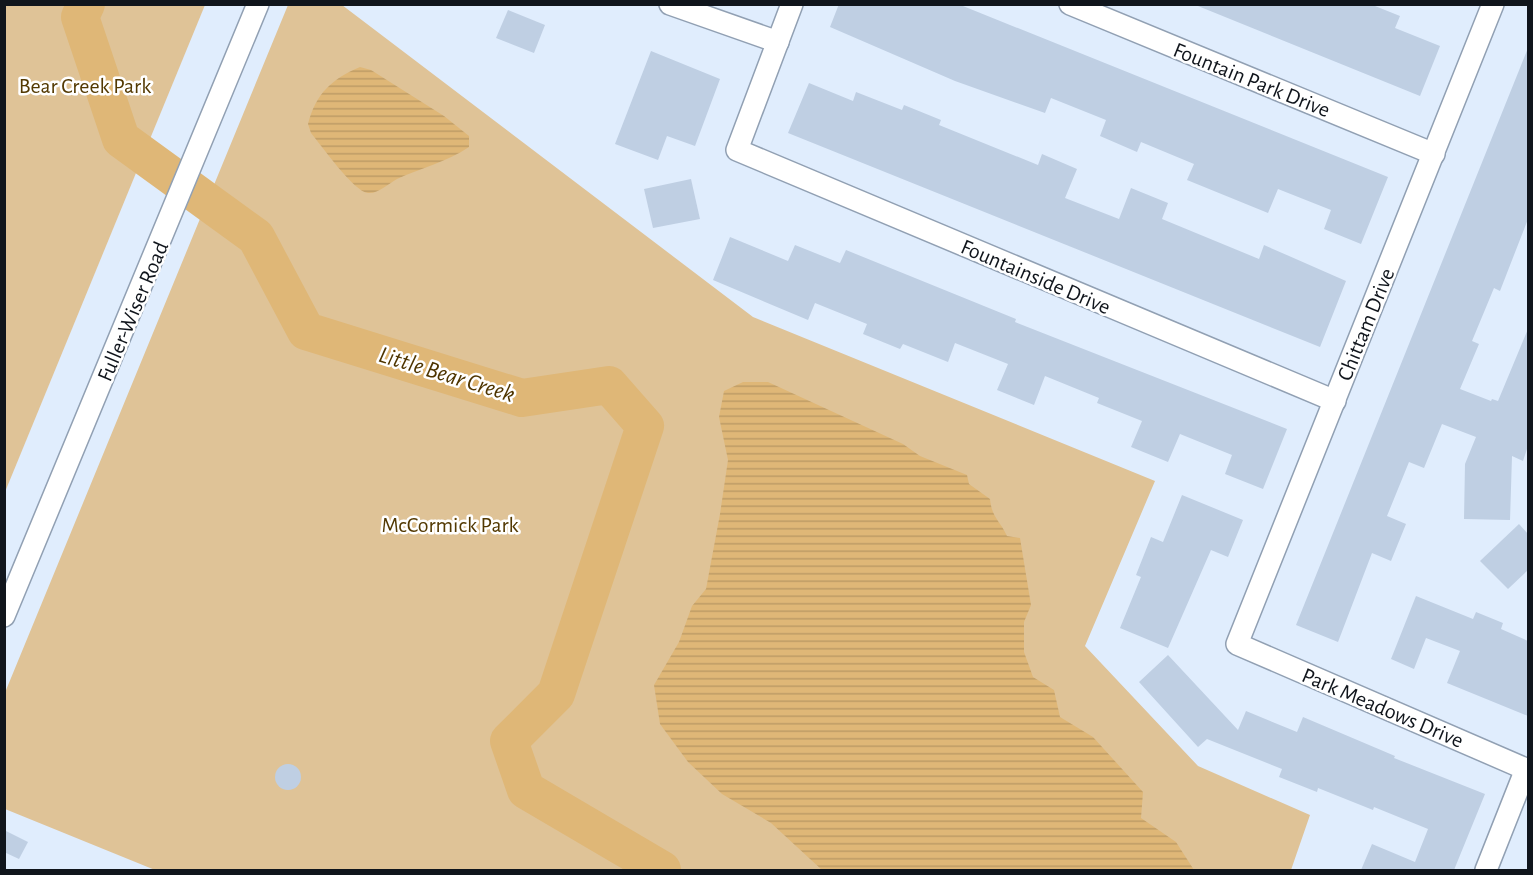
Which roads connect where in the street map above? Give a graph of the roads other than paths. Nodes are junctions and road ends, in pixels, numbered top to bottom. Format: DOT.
graph roads {
  1 [pos="258,4"];
  2 [pos="670,4"];
  3 [pos="792,4"];
  4 [pos="1070,4"];
  5 [pos="1493,4"];
  6 [pos="778,42"];
  7 [pos="1434,154"];
  8 [pos="1335,401"];
  9 [pos="4,616"];
  10 [pos="1237,644"];
  11 [pos="1527,770"];
  12 [pos="1486,870"];
  1 -- 9 [label="street, Fuller-Wiser Road"];
  2 -- 6 [label="street"];
  3 -- 6 [label="street"];
  4 -- 7 [label="street, Fountain Park Drive"];
  5 -- 7 [label="street, Chittam Drive"];
  6 -- 8 [label="street, Fountainside Drive"];
  7 -- 8 [label="street, Chittam Drive"];
  8 -- 10 [label="street, Chittam Drive"];
  10 -- 11 [label="street, Park Meadows Drive"];
  11 -- 12 [label="street"];
}
